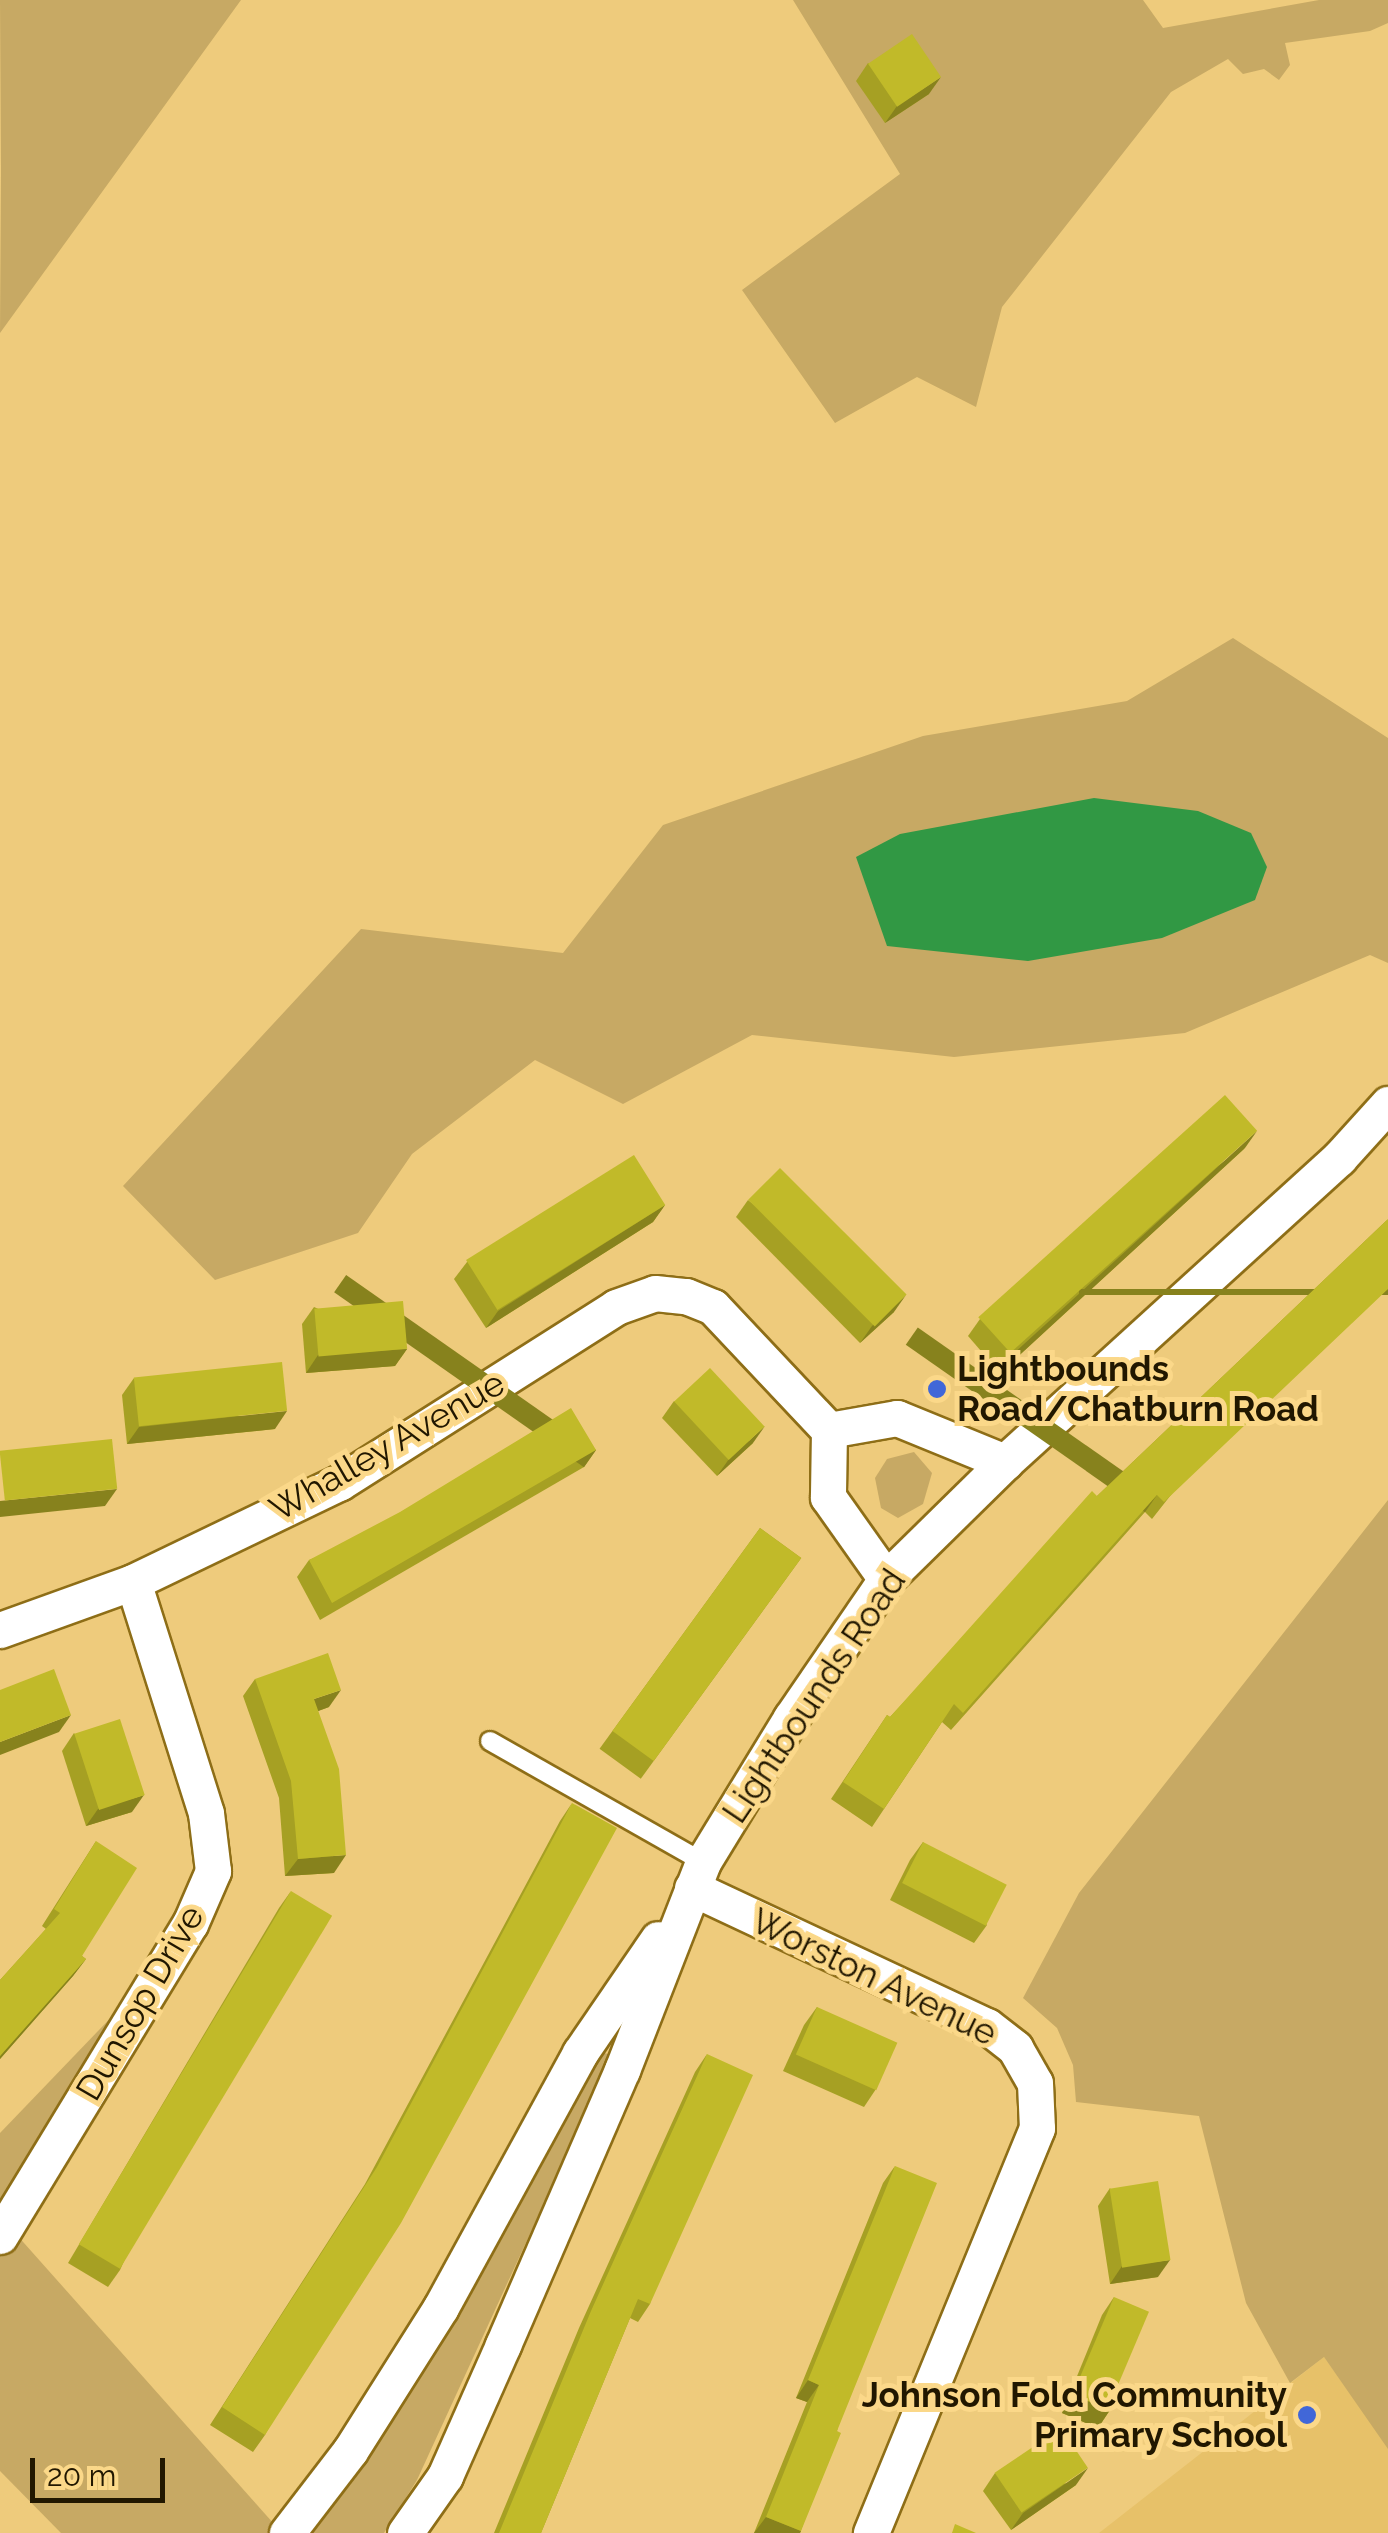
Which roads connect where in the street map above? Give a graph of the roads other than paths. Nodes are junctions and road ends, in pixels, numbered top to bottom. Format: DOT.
graph roads {
  1 [pos="1388,1104"];
  2 [pos="829,1430"];
  3 [pos="1005,1462"];
  4 [pos="886,1579"];
  5 [pos="134,1582"];
  6 [pos="0,1630"];
  7 [pos="490,1741"];
  8 [pos="698,1875"];
  9 [pos="0,2236"];
  10 [pos="286,2533"];
  11 [pos="405,2533"];
  12 [pos="871,2533"];
  1 -- 3 [label="street, Lightbounds Road"];
  2 -- 3 [label="street"];
  2 -- 4 [label="street"];
  2 -- 5 [label="street, Whalley Avenue"];
  3 -- 4 [label="street, Lightbounds Road"];
  4 -- 8 [label="street, Lightbounds Road"];
  5 -- 6 [label="street, Whalley Avenue"];
  5 -- 9 [label="street, Dunsop Drive"];
  7 -- 8 [label="lane"];
  8 -- 10 [label="street, Lightbounds Road"];
  8 -- 11 [label="street, Lightbounds Road"];
  8 -- 12 [label="street, Worston Avenue"];
}
